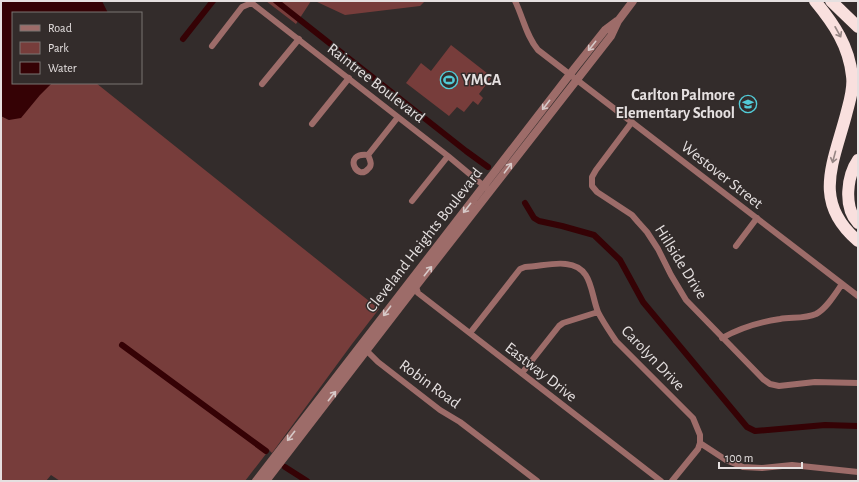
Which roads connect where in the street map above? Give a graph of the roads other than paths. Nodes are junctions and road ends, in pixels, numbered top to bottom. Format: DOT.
graph roads {
  1 [pos="515,1"];
  2 [pos="633,1"];
  3 [pos="815,1"];
  4 [pos="831,1"];
  5 [pos="858,27"];
  6 [pos="299,39"];
  7 [pos="212,46"];
  8 [pos="573,77"];
  9 [pos="349,78"];
  10 [pos="262,84"];
  11 [pos="398,117"];
  12 [pos="632,122"];
  13 [pos="312,124"];
  14 [pos="368,155"];
  15 [pos="448,156"];
  16 [pos="858,160"];
  17 [pos="487,188"];
  18 [pos="412,201"];
  19 [pos="756,218"];
  20 [pos="858,223"];
  21 [pos="858,241"];
  22 [pos="736,246"];
  23 [pos="413,277"];
  24 [pos="842,284"];
  25 [pos="416,286"];
  26 [pos="858,296"];
  27 [pos="598,312"];
  28 [pos="470,333"];
  29 [pos="722,338"];
  30 [pos="364,348"];
  31 [pos="522,373"];
  32 [pos="858,383"];
  33 [pos="700,443"];
  34 [pos="281,455"];
  35 [pos="858,472"];
  36 [pos="256,481"];
  37 [pos="266,481"];
  38 [pos="537,481"];
  39 [pos="661,481"];
  40 [pos="672,481"];
  1 -- 8 [label="street, Westover Street"];
  2 -- 8 [label="street, Cleveland Heights Boulevard"];
  3 -- 21 [label="highway, one-way"];
  4 -- 5 [label="highway"];
  6 -- 7 [label="street, Raintree Boulevard"];
  6 -- 9 [label="street, Raintree Boulevard"];
  6 -- 10 [label="street"];
  8 -- 12 [label="street, Westover Street"];
  8 -- 17 [label="street, Cleveland Heights Boulevard"];
  9 -- 11 [label="street, Raintree Boulevard"];
  9 -- 13 [label="street"];
  11 -- 14 [label="street"];
  11 -- 15 [label="street, Raintree Boulevard"];
  12 -- 19 [label="street, Westover Street"];
  12 -- 29 [label="street, Hillside Drive"];
  15 -- 17 [label="street, Raintree Boulevard"];
  15 -- 18 [label="street"];
  16 -- 20 [label="highway"];
  17 -- 23 [label="street, Cleveland Heights Boulevard, one-way"];
  25 -- 17 [label="street, Cleveland Heights Boulevard, one-way"];
  19 -- 22 [label="street"];
  19 -- 24 [label="street, Westover Street"];
  23 -- 25 [label="street, Eastway Drive"];
  23 -- 30 [label="street, Cleveland Heights Boulevard, one-way"];
  24 -- 26 [label="street, Westover Street"];
  24 -- 29 [label="street"];
  25 -- 28 [label="street, Eastway Drive"];
  25 -- 30 [label="street, Cleveland Heights Boulevard"];
  27 -- 28 [label="street, Carolyn Drive"];
  27 -- 31 [label="street"];
  27 -- 33 [label="street, Carolyn Drive"];
  28 -- 31 [label="street, Eastway Drive"];
  29 -- 32 [label="street, Hillside Drive"];
  30 -- 34 [label="street, Cleveland Heights Boulevard"];
  30 -- 38 [label="street, Robin Road"];
  31 -- 39 [label="street, Eastway Drive"];
  33 -- 35 [label="street"];
  33 -- 40 [label="street"];
  34 -- 36 [label="street, Cleveland Heights Boulevard"];
  34 -- 37 [label="street, Cleveland Heights Boulevard"];
}
